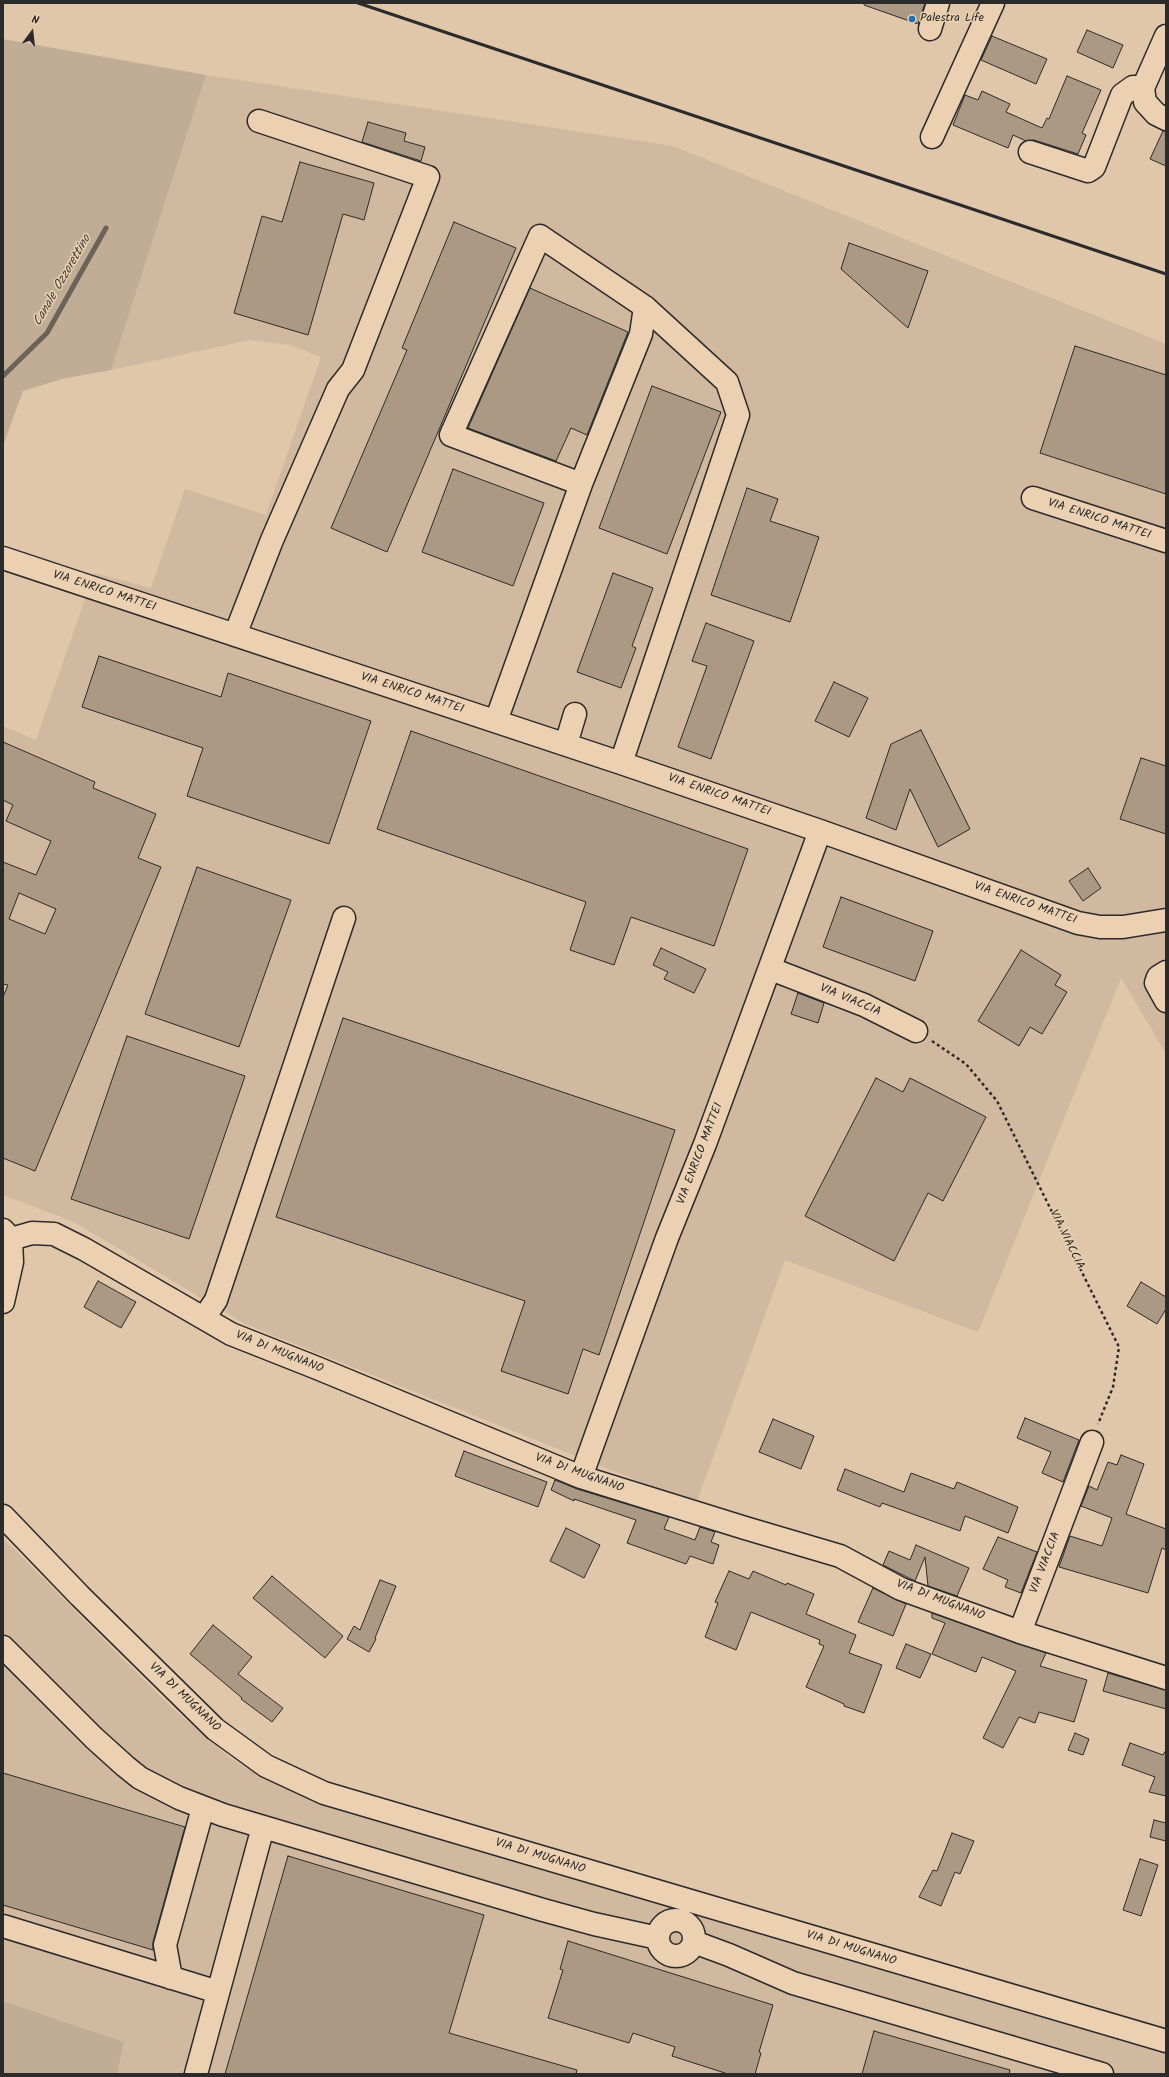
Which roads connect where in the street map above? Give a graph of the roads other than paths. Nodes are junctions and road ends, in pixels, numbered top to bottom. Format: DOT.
graph roads {
  1 [pos="938,3"];
  2 [pos="994,3"];
  3 [pos="930,28"];
  4 [pos="1166,36"];
  5 [pos="1143,88"];
  6 [pos="1166,119"];
  7 [pos="259,122"];
  8 [pos="932,137"];
  9 [pos="1030,152"];
  10 [pos="645,307"];
  11 [pos="581,484"];
  12 [pos="1033,498"];
  13 [pos="1166,541"];
  14 [pos="3,558"];
  15 [pos="235,635"];
  16 [pos="575,714"];
  17 [pos="496,721"];
  18 [pos="566,744"];
  19 [pos="621,763"];
  20 [pos="820,831"];
  21 [pos="344,918"];
  22 [pos="1166,920"];
  23 [pos="771,969"];
  24 [pos="1166,972"];
  25 [pos="1166,1001"];
  26 [pos="916,1031"];
  27 [pos="7,1235"];
  28 [pos="3,1302"];
  29 [pos="204,1318"];
  30 [pos="1092,1442"];
  31 [pos="581,1477"];
  32 [pos="3,1516"];
  33 [pos="1020,1632"];
  34 [pos="4,1650"];
  35 [pos="1166,1678"];
  36 [pos="203,1808"];
  37 [pos="263,1827"];
  38 [pos="3,1926"];
  39 [pos="171,1978"];
  40 [pos="218,1992"];
  41 [pos="1166,2041"];
  42 [pos="196,2074"];
  43 [pos="1102,2074"];
  1 -- 3 [label="street"];
  2 -- 8 [label="street"];
  4 -- 5 [label="street"];
  5 -- 6 [label="street"];
  5 -- 9 [label="street"];
  7 -- 15 [label="street"];
  10 -- 11 [label="street"];
  10 -- 11 [label="street"];
  10 -- 19 [label="street"];
  11 -- 17 [label="street"];
  12 -- 13 [label="street, VIA ENRICO MATTEI"];
  14 -- 15 [label="street, VIA ENRICO MATTEI"];
  15 -- 17 [label="street, VIA ENRICO MATTEI"];
  16 -- 18 [label="street"];
  17 -- 18 [label="street, VIA ENRICO MATTEI"];
  18 -- 19 [label="street, VIA ENRICO MATTEI"];
  19 -- 20 [label="street, VIA ENRICO MATTEI"];
  20 -- 22 [label="street, VIA ENRICO MATTEI"];
  20 -- 23 [label="street, VIA ENRICO MATTEI"];
  21 -- 29 [label="street"];
  23 -- 26 [label="street, VIA VIACCIA"];
  23 -- 31 [label="street, VIA ENRICO MATTEI"];
  24 -- 25 [label="street"];
  27 -- 28 [label="street, VIA DI MUGNANO"];
  27 -- 29 [label="street, VIA DI MUGNANO"];
  29 -- 31 [label="street, VIA DI MUGNANO"];
  30 -- 33 [label="street, VIA VIACCIA"];
  31 -- 33 [label="street, VIA DI MUGNANO"];
  32 -- 41 [label="street, VIA DI MUGNANO"];
  33 -- 35 [label="street, VIA DI MUGNANO"];
  34 -- 36 [label="street"];
  36 -- 37 [label="street"];
  36 -- 39 [label="street"];
  37 -- 40 [label="street"];
  37 -- 43 [label="street"];
  38 -- 39 [label="street"];
  39 -- 40 [label="street"];
  40 -- 42 [label="street"];
}
